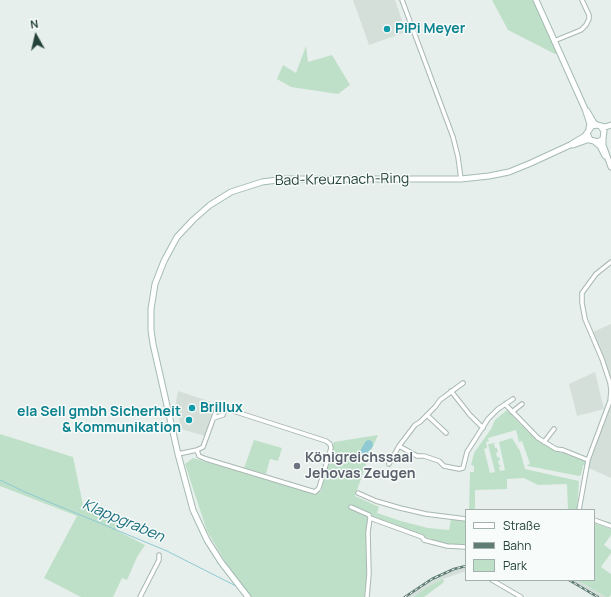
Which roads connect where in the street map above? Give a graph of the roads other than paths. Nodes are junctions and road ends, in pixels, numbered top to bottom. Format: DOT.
graph roads {
  1 [pos="402,0"];
  2 [pos="536,0"];
  3 [pos="582,0"];
  4 [pos="554,41"];
  5 [pos="585,109"];
  6 [pos="611,125"];
  7 [pos="599,126"];
  8 [pos="611,129"];
  9 [pos="588,130"];
  10 [pos="604,136"];
  11 [pos="593,141"];
  12 [pos="570,145"];
  13 [pos="607,158"];
  14 [pos="611,167"];
  15 [pos="461,179"];
  16 [pos="611,262"];
  17 [pos="462,384"];
  18 [pos="451,391"];
  19 [pos="513,399"];
  20 [pos="505,404"];
  21 [pos="522,404"];
  22 [pos="225,408"];
  23 [pos="512,412"];
  24 [pos="427,415"];
  25 [pos="214,418"];
  26 [pos="483,428"];
  27 [pos="554,429"];
  28 [pos="446,433"];
  29 [pos="544,442"];
  30 [pos="399,446"];
  31 [pos="197,450"];
  32 [pos="178,454"];
  33 [pos="588,460"];
  34 [pos="389,464"];
  35 [pos="358,493"];
  36 [pos="351,507"];
  37 [pos="579,509"];
  38 [pos="370,518"];
  39 [pos="465,519"];
  40 [pos="595,520"];
  41 [pos="611,526"];
  42 [pos="465,547"];
  43 [pos="159,555"];
  44 [pos="494,581"];
  45 [pos="140,597"];
  46 [pos="248,597"];
  47 [pos="367,597"];
  48 [pos="522,597"];
  1 -- 15 [label="street"];
  2 -- 4 [label="main road"];
  3 -- 4 [label="street"];
  4 -- 5 [label="main road"];
  5 -- 7 [label="main road"];
  5 -- 9 [label="main road"];
  6 -- 7 [label="main road"];
  7 -- 9 [label="main road"];
  7 -- 10 [label="main road"];
  8 -- 10 [label="main road"];
  9 -- 11 [label="main road"];
  9 -- 12 [label="main road, Bad-Kreuznach-Ring"];
  10 -- 11 [label="main road"];
  10 -- 13 [label="main road"];
  11 -- 12 [label="main road, Bad-Kreuznach-Ring"];
  11 -- 13 [label="main road"];
  12 -- 15 [label="main road, Bad-Kreuznach-Ring"];
  13 -- 14 [label="main road"];
  15 -- 32 [label="main road, Bad-Kreuznach-Ring"];
  16 -- 33 [label="street"];
  17 -- 18 [label="street"];
  18 -- 24 [label="street"];
  18 -- 26 [label="street"];
  19 -- 20 [label="street"];
  20 -- 23 [label="street"];
  20 -- 26 [label="street"];
  21 -- 23 [label="street"];
  22 -- 25 [label="street"];
  22 -- 25 [label="street"];
  22 -- 31 [label="street"];
  23 -- 29 [label="street"];
  24 -- 28 [label="street"];
  24 -- 30 [label="street"];
  25 -- 31 [label="street"];
  26 -- 30 [label="street"];
  27 -- 29 [label="street"];
  29 -- 33 [label="street"];
  30 -- 34 [label="street"];
  31 -- 32 [label="street"];
  32 -- 46 [label="main road, Bad-Kreuznach-Ring"];
  33 -- 37 [label="street"];
  35 -- 39 [label="street"];
  36 -- 38 [label="street"];
  38 -- 42 [label="street"];
  38 -- 47 [label="street"];
  40 -- 41 [label="street"];
  43 -- 45 [label="street"];
  44 -- 48 [label="street"];
}
